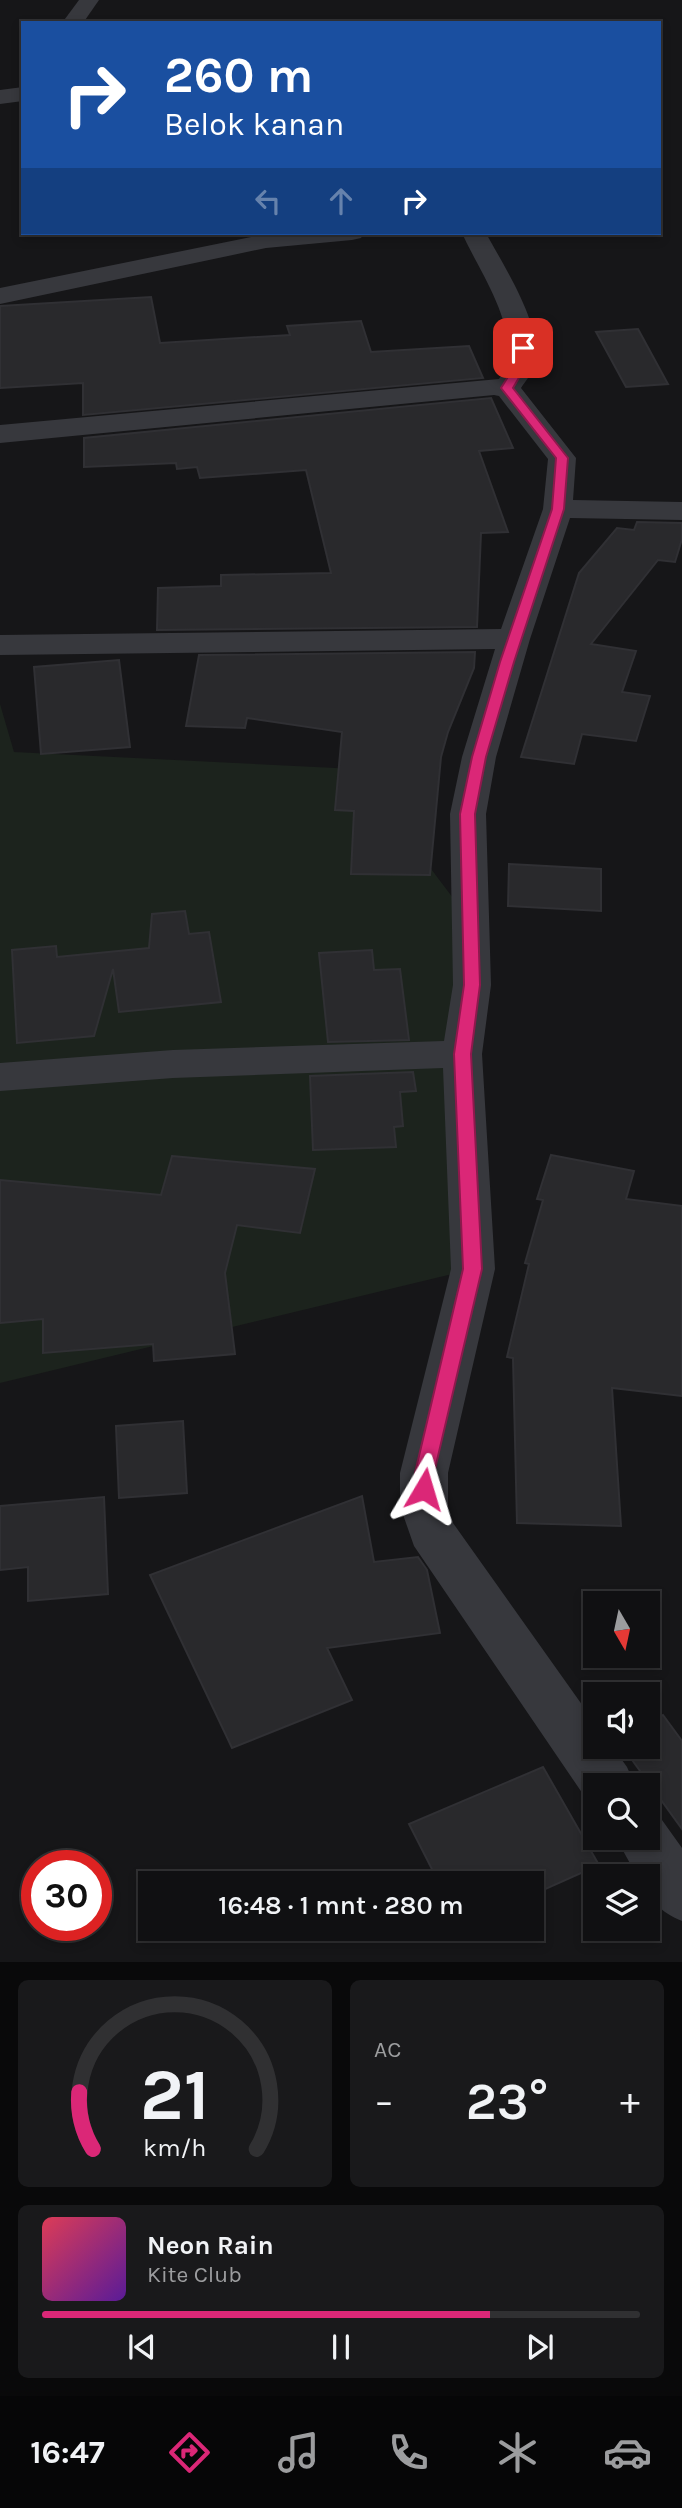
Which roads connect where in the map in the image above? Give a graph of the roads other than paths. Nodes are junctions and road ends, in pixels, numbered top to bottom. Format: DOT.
graph roads {
  1 [pos="89,0"];
  2 [pos="73,21"];
  3 [pos="21,94"];
  4 [pos="0,96"];
  5 [pos="330,235"];
  6 [pos="475,235"];
  7 [pos="0,296"];
  8 [pos="507,388"];
  9 [pos="0,434"];
  10 [pos="558,509"];
  11 [pos="682,511"];
  12 [pos="514,639"];
  13 [pos="0,645"];
  14 [pos="462,1054"];
  15 [pos="0,1077"];
  16 [pos="600,1773"];
  17 [pos="651,1850"];
  18 [pos="682,1894"];
  1 -- 2 [label="street"];
  3 -- 4 [label="street"];
  5 -- 7 [label="street"];
  6 -- 8 [label="street"];
  8 -- 9 [label="street"];
  8 -- 10 [label="street"];
  10 -- 11 [label="street"];
  10 -- 12 [label="street"];
  12 -- 13 [label="street"];
  12 -- 14 [label="street"];
  14 -- 15 [label="street"];
  14 -- 16 [label="street"];
  17 -- 18 [label="street"];
}
